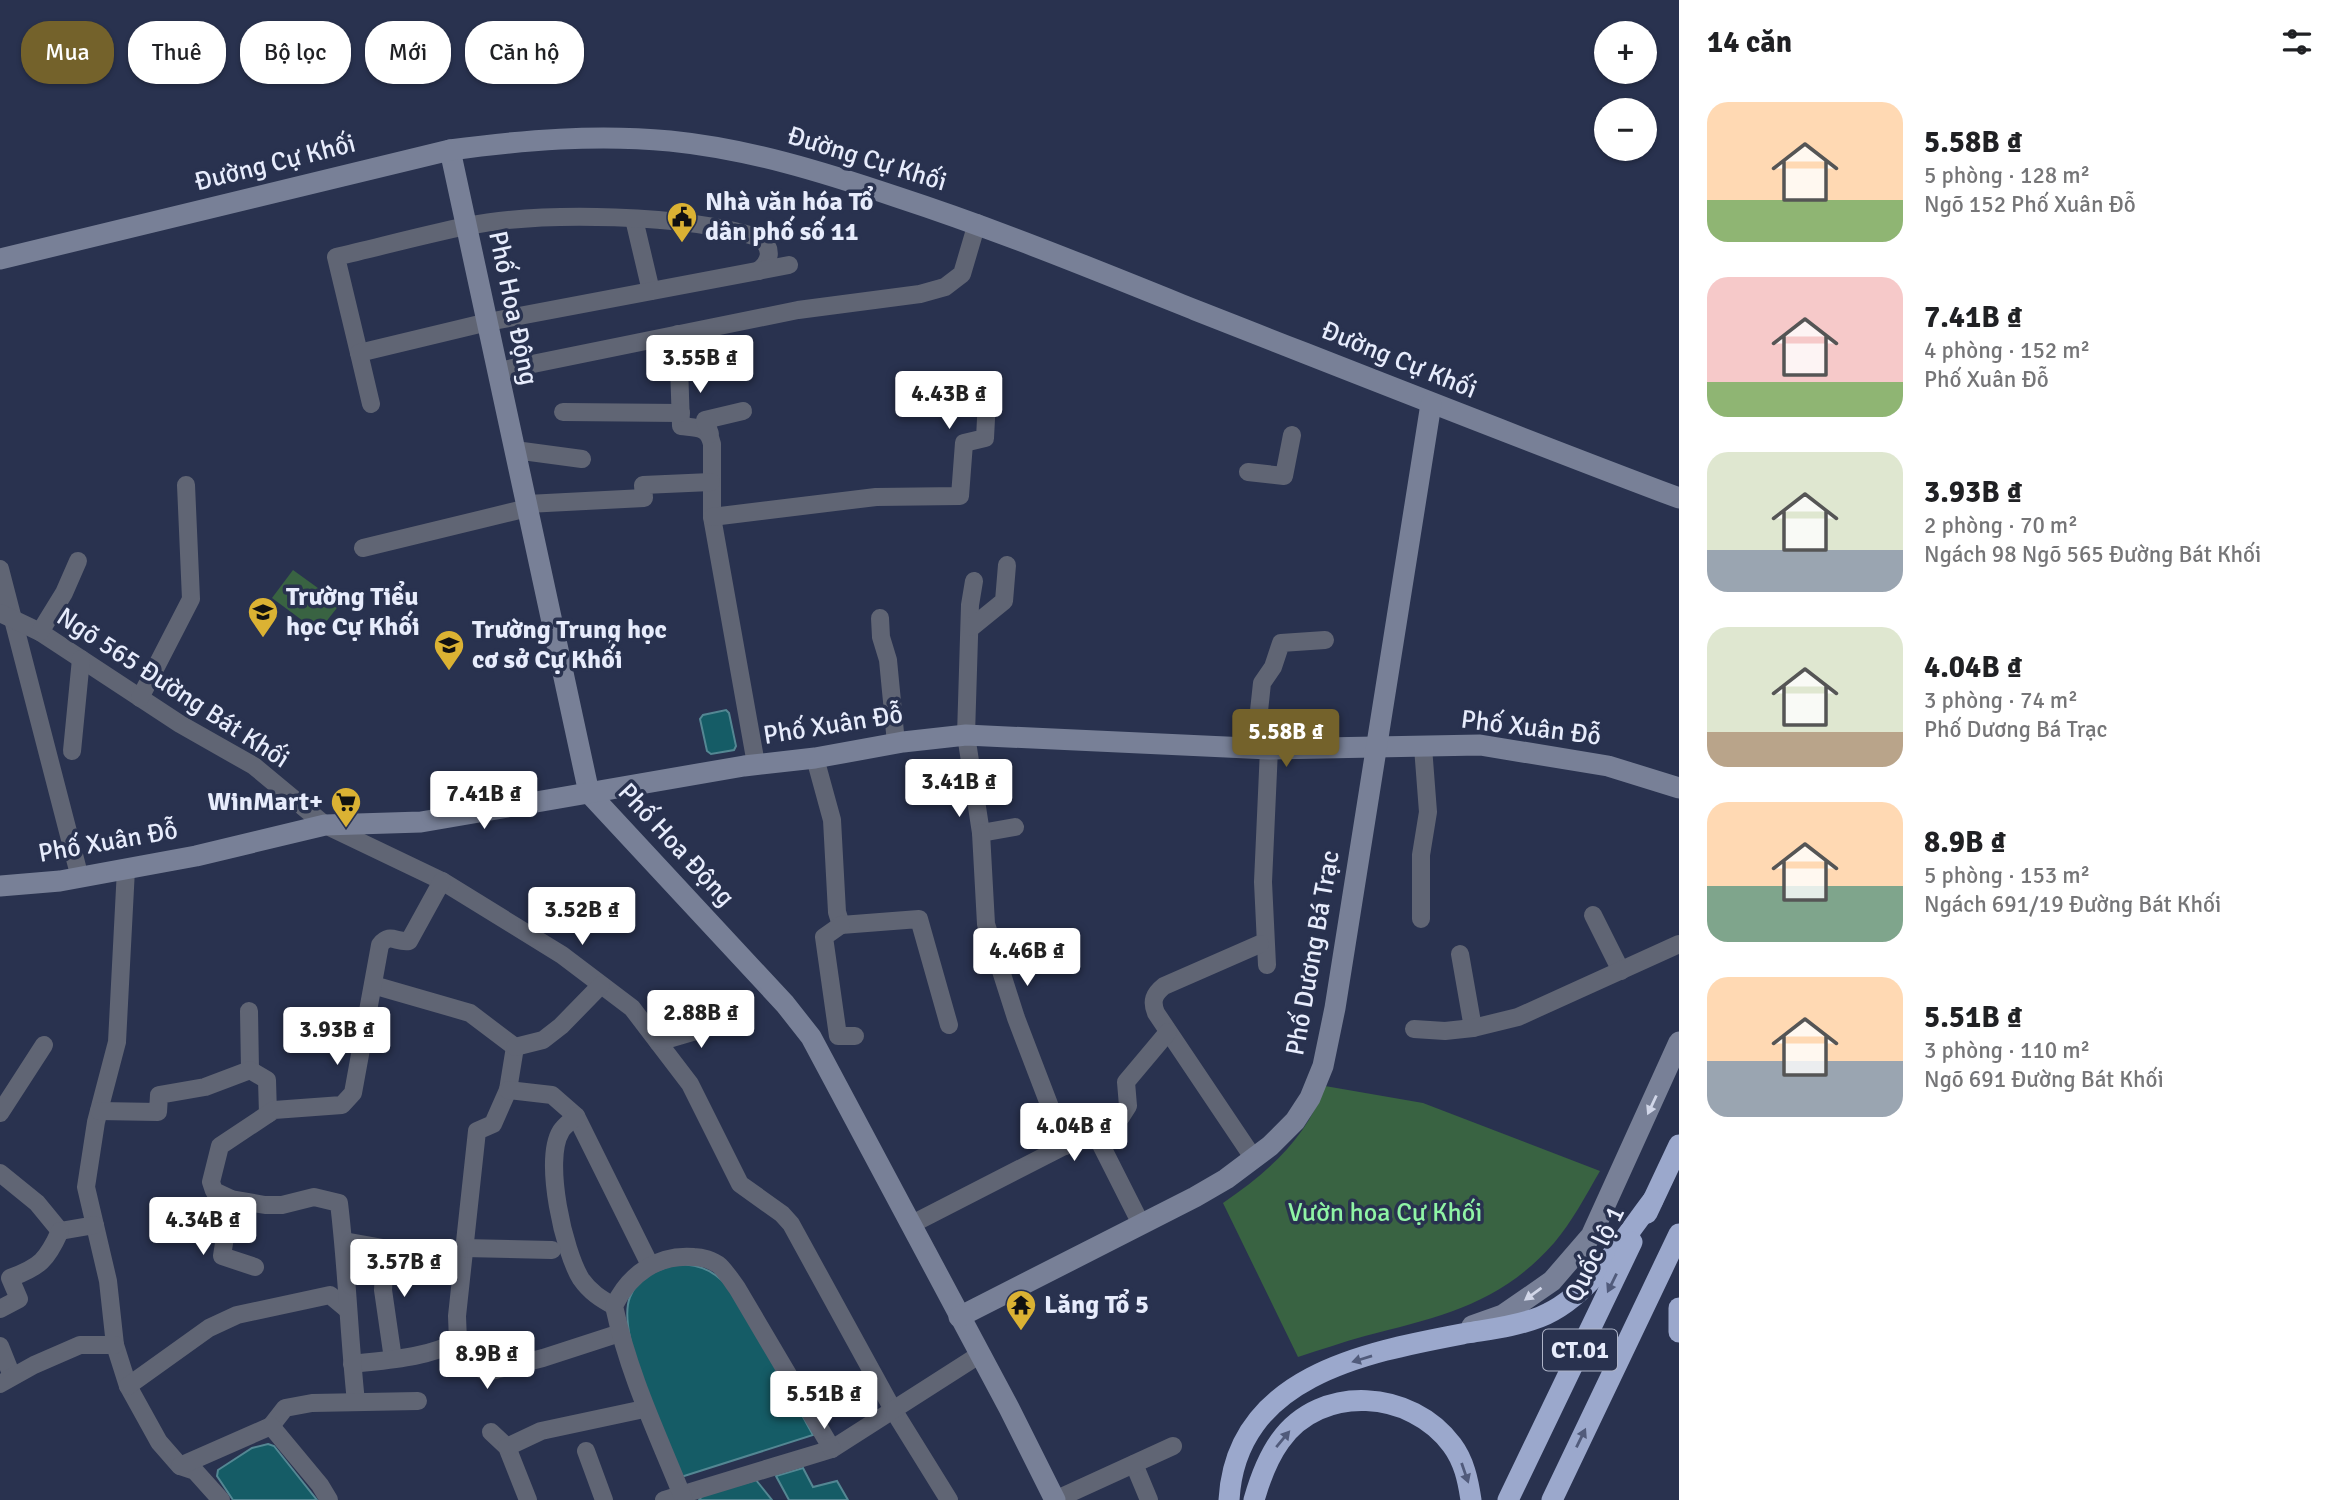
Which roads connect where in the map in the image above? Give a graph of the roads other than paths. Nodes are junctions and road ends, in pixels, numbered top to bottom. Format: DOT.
graph roads {
  1 [pos="450,150"];
  2 [pos="634,219"];
  3 [pos="977,223"];
  4 [pos="467,226"];
  5 [pos="0,259"];
  6 [pos="789,265"];
  7 [pos="758,271"];
  8 [pos="651,291"];
  9 [pos="488,322"];
  10 [pos="678,334"];
  11 [pos="359,353"];
  12 [pos="498,371"];
  13 [pos="988,380"];
  14 [pos="371,404"];
  15 [pos="1431,404"];
  16 [pos="743,411"];
  17 [pos="563,412"];
  18 [pos="681,413"];
  19 [pos="1292,435"];
  20 [pos="711,439"];
  21 [pos="515,450"];
  22 [pos="582,459"];
  23 [pos="1248,472"];
  24 [pos="711,482"];
  25 [pos="186,485"];
  26 [pos="1679,498"];
  27 [pos="527,506"];
  28 [pos="712,517"];
  29 [pos="363,548"];
  30 [pos="78,561"];
  31 [pos="1007,565"];
  32 [pos="0,569"];
  33 [pos="974,581"];
  34 [pos="6,616"];
  35 [pos="880,618"];
  36 [pos="972,627"];
  37 [pos="40,632"];
  38 [pos="1325,640"];
  39 [pos="80,659"];
  40 [pos="140,698"];
  41 [pos="966,735"];
  42 [pos="896,743"];
  43 [pos="1377,747"];
  44 [pos="1423,747"];
  45 [pos="1262,748"];
  46 [pos="72,751"];
  47 [pos="815,758"];
  48 [pos="756,765"];
  49 [pos="620,787"];
  50 [pos="1679,788"];
  51 [pos="589,793"];
  52 [pos="611,816"];
  53 [pos="325,825"];
  54 [pos="1015,827"];
  55 [pos="981,833"];
  56 [pos="126,869"];
  57 [pos="80,877"];
  58 [pos="442,881"];
  59 [pos="0,886"];
  60 [pos="1593,915"];
  61 [pos="1421,919"];
  62 [pos="841,925"];
  63 [pos="1260,944"];
  64 [pos="1679,944"];
  65 [pos="1460,954"];
  66 [pos="1266,965"];
  67 [pos="1621,971"];
  68 [pos="373,985"];
  69 [pos="601,985"];
  70 [pos="249,1011"];
  71 [pos="733,1020"];
  72 [pos="949,1025"];
  73 [pos="1473,1028"];
  74 [pos="1414,1029"];
  75 [pos="1168,1032"];
  76 [pos="855,1036"];
  77 [pos="658,1042"];
  78 [pos="1679,1042"];
  79 [pos="44,1045"];
  80 [pos="515,1047"];
  81 [pos="250,1070"];
  82 [pos="508,1090"];
  83 [pos="99,1111"];
  84 [pos="0,1112"];
  85 [pos="268,1114"];
  86 [pos="576,1116"];
  87 [pos="1094,1130"];
  88 [pos="1679,1145"];
  89 [pos="1065,1146"];
  90 [pos="1254,1158"];
  91 [pos="0,1173"];
  92 [pos="222,1195"];
  93 [pos="1653,1200"];
  94 [pos="912,1224"];
  95 [pos="1140,1224"];
  96 [pos="95,1225"];
  97 [pos="60,1231"];
  98 [pos="1679,1234"];
  99 [pos="344,1241"];
  100 [pos="464,1248"];
  101 [pos="552,1250"];
  102 [pos="650,1265"];
  103 [pos="255,1267"];
  104 [pos="614,1307"];
  105 [pos="0,1308"];
  106 [pos="1679,1308"];
  107 [pos="348,1310"];
  108 [pos="959,1317"];
  109 [pos="1679,1332"];
  110 [pos="620,1333"];
  111 [pos="458,1341"];
  112 [pos="1427,1341"];
  113 [pos="115,1345"];
  114 [pos="0,1346"];
  115 [pos="979,1354"];
  116 [pos="393,1359"];
  117 [pos="352,1364"];
  118 [pos="6,1380"];
  119 [pos="128,1386"];
  120 [pos="418,1401"];
  121 [pos="356,1402"];
  122 [pos="892,1408"];
  123 [pos="644,1409"];
  124 [pos="271,1426"];
  125 [pos="491,1432"];
  126 [pos="1173,1446"];
  127 [pos="507,1447"];
  128 [pos="832,1449"];
  129 [pos="586,1451"];
  130 [pos="1134,1464"];
  131 [pos="180,1466"];
  132 [pos="683,1498"];
  133 [pos="221,1500"];
  134 [pos="329,1500"];
  135 [pos="528,1500"];
  136 [pos="604,1500"];
  137 [pos="664,1500"];
  138 [pos="949,1500"];
  139 [pos="1055,1500"];
  140 [pos="1149,1500"];
  141 [pos="1229,1500"];
  142 [pos="1254,1500"];
  143 [pos="1471,1500"];
  144 [pos="1507,1500"];
  145 [pos="1552,1500"];
  1 -- 3 [label="street, Đường Cự Khối"];
  1 -- 4 [label="street, Phố Hoa Động"];
  1 -- 5 [label="street, Đường Cự Khối"];
  2 -- 4 [label="street"];
  2 -- 7 [label="street"];
  2 -- 8 [label="street"];
  3 -- 10 [label="street"];
  3 -- 15 [label="street, Đường Cự Khối"];
  4 -- 9 [label="street, Phố Hoa Động"];
  4 -- 11 [label="street"];
  6 -- 7 [label="street"];
  7 -- 8 [label="street"];
  8 -- 9 [label="street"];
  9 -- 11 [label="street"];
  9 -- 12 [label="street, Phố Hoa Động"];
  10 -- 12 [label="street"];
  10 -- 18 [label="street"];
  11 -- 14 [label="street"];
  12 -- 21 [label="street, Phố Hoa Động"];
  13 -- 28 [label="street"];
  15 -- 26 [label="street, Đường Cự Khối"];
  15 -- 43 [label="street, Phố Dương Bá Trạc"];
  16 -- 20 [label="street"];
  17 -- 18 [label="street"];
  18 -- 20 [label="street"];
  19 -- 23 [label="street"];
  20 -- 24 [label="street"];
  21 -- 22 [label="street"];
  21 -- 27 [label="street, Phố Hoa Động"];
  24 -- 27 [label="street"];
  24 -- 28 [label="street"];
  25 -- 40 [label="street"];
  27 -- 29 [label="street"];
  27 -- 51 [label="street, Phố Hoa Động"];
  28 -- 48 [label="street"];
  30 -- 37 [label="street"];
  31 -- 36 [label="street"];
  32 -- 34 [label="street"];
  33 -- 36 [label="street"];
  34 -- 37 [label="street, Ngõ 565 Đường Bát Khối"];
  34 -- 57 [label="street"];
  35 -- 42 [label="street"];
  36 -- 41 [label="street"];
  37 -- 39 [label="street, Ngõ 565 Đường Bát Khối"];
  38 -- 45 [label="street"];
  39 -- 40 [label="street, Ngõ 565 Đường Bát Khối"];
  39 -- 46 [label="street"];
  40 -- 53 [label="street, Ngõ 565 Đường Bát Khối"];
  41 -- 42 [label="street, Phố Xuân Đỗ"];
  41 -- 45 [label="street, Phố Xuân Đỗ"];
  41 -- 55 [label="street"];
  42 -- 47 [label="street, Phố Xuân Đỗ"];
  43 -- 44 [label="street, Phố Xuân Đỗ"];
  43 -- 45 [label="street, Phố Xuân Đỗ"];
  43 -- 90 [label="street, Phố Dương Bá Trạc"];
  44 -- 50 [label="street, Phố Xuân Đỗ"];
  44 -- 61 [label="street"];
  45 -- 66 [label="street"];
  47 -- 48 [label="street, Phố Xuân Đỗ"];
  47 -- 62 [label="street"];
  48 -- 49 [label="street, Phố Xuân Đỗ"];
  49 -- 51 [label="street, Phố Xuân Đỗ"];
  49 -- 52 [label="street"];
  51 -- 52 [label="street, Phố Hoa Động"];
  51 -- 53 [label="street, Phố Xuân Đỗ"];
  52 -- 94 [label="street, Phố Hoa Động"];
  53 -- 56 [label="street, Phố Xuân Đỗ"];
  53 -- 58 [label="street, Ngõ 565 Đường Bát Khối"];
  54 -- 55 [label="street"];
  55 -- 89 [label="street"];
  56 -- 57 [label="street, Phố Xuân Đỗ"];
  56 -- 83 [label="street"];
  57 -- 59 [label="street, Phố Xuân Đỗ"];
  58 -- 68 [label="street"];
  58 -- 69 [label="street, Ngõ 565 Đường Bát Khối"];
  60 -- 67 [label="street"];
  62 -- 72 [label="street"];
  62 -- 76 [label="street"];
  63 -- 75 [label="street"];
  64 -- 67 [label="street"];
  65 -- 73 [label="street"];
  67 -- 73 [label="street"];
  68 -- 80 [label="street"];
  68 -- 85 [label="street"];
  69 -- 77 [label="street, Ngõ 565 Đường Bát Khối"];
  69 -- 80 [label="street"];
  70 -- 81 [label="street"];
  71 -- 77 [label="street"];
  73 -- 74 [label="street"];
  75 -- 87 [label="street"];
  75 -- 90 [label="street"];
  77 -- 122 [label="street, Ngõ 565 Đường Bát Khối"];
  78 -- 112 [label="street, one-way"];
  79 -- 84 [label="street"];
  80 -- 82 [label="street"];
  81 -- 83 [label="street"];
  81 -- 85 [label="street"];
  82 -- 86 [label="street"];
  82 -- 100 [label="street"];
  83 -- 96 [label="street"];
  85 -- 92 [label="street"];
  86 -- 102 [label="street"];
  86 -- 104 [label="street"];
  87 -- 89 [label="street"];
  87 -- 95 [label="street"];
  88 -- 93 [label="highway, Quốc lộ 1 / CT.01"];
  89 -- 94 [label="street"];
  90 -- 95 [label="street, Phố Dương Bá Trạc"];
  91 -- 97 [label="street"];
  92 -- 99 [label="street"];
  92 -- 103 [label="street"];
  93 -- 112 [label="highway"];
  93 -- 144 [label="highway, Quốc lộ 1 / CT.01, one-way"];
  94 -- 108 [label="street, Phố Hoa Động"];
  95 -- 108 [label="street, Phố Dương Bá Trạc"];
  96 -- 97 [label="street"];
  96 -- 113 [label="street"];
  97 -- 105 [label="street"];
  145 -- 98 [label="highway, CT.01, one-way"];
  99 -- 107 [label="street"];
  99 -- 116 [label="street"];
  100 -- 101 [label="street"];
  100 -- 111 [label="street"];
  102 -- 104 [label="street"];
  102 -- 128 [label="street"];
  104 -- 110 [label="street"];
  106 -- 109 [label="highway"];
  107 -- 117 [label="street"];
  107 -- 119 [label="street"];
  108 -- 115 [label="street, Phố Hoa Động"];
  110 -- 111 [label="street"];
  110 -- 123 [label="street"];
  111 -- 116 [label="street"];
  112 -- 141 [label="highway, one-way"];
  113 -- 118 [label="street"];
  113 -- 119 [label="street"];
  114 -- 118 [label="street"];
  115 -- 122 [label="street"];
  115 -- 139 [label="street, Phố Hoa Động"];
  116 -- 117 [label="street"];
  117 -- 121 [label="street"];
  119 -- 131 [label="street"];
  120 -- 121 [label="street"];
  121 -- 124 [label="street"];
  122 -- 128 [label="street"];
  122 -- 138 [label="street, Ngõ 565 Đường Bát Khối"];
  123 -- 127 [label="street"];
  123 -- 132 [label="street"];
  124 -- 131 [label="street"];
  124 -- 134 [label="street"];
  125 -- 127 [label="street"];
  126 -- 130 [label="street"];
  127 -- 135 [label="street"];
  128 -- 132 [label="street"];
  129 -- 136 [label="street"];
  130 -- 139 [label="street"];
  130 -- 140 [label="street"];
  131 -- 133 [label="street"];
  132 -- 137 [label="street"];
  142 -- 143 [label="highway, one-way"];
}
